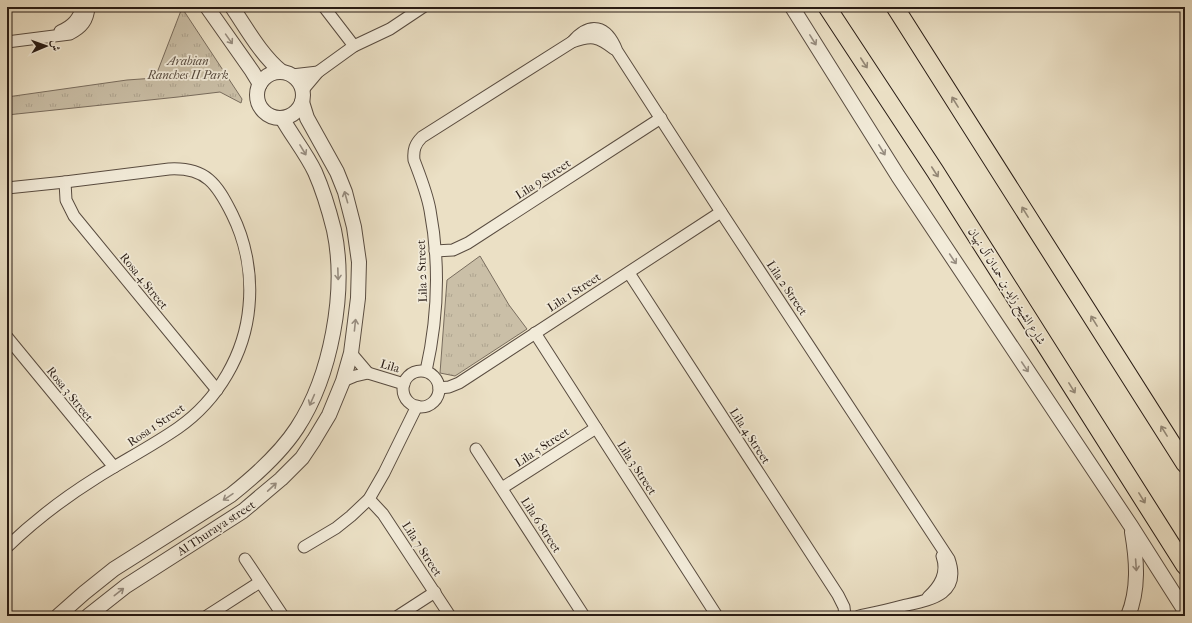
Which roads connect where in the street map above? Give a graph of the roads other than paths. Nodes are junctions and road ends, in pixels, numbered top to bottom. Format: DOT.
graph roads {
  1 [pos="82,7"];
  2 [pos="90,7"];
  3 [pos="207,7"];
  4 [pos="232,7"];
  5 [pos="324,7"];
  6 [pos="423,7"];
  7 [pos="792,7"];
  8 [pos="827,7"];
  9 [pos="895,7"];
  10 [pos="47,36"];
  11 [pos="7,42"];
  12 [pos="354,46"];
  13 [pos="318,72"];
  14 [pos="287,74"];
  15 [pos="260,84"];
  16 [pos="302,96"];
  17 [pos="282,118"];
  18 [pos="661,118"];
  19 [pos="64,182"];
  20 [pos="7,188"];
  21 [pos="721,212"];
  22 [pos="435,251"];
  23 [pos="628,273"];
  24 [pos="535,333"];
  25 [pos="7,337"];
  26 [pos="351,353"];
  27 [pos="426,371"];
  28 [pos="368,373"];
  29 [pos="343,381"];
  30 [pos="404,384"];
  31 [pos="439,388"];
  32 [pos="217,390"];
  33 [pos="417,406"];
  34 [pos="596,428"];
  35 [pos="476,449"];
  36 [pos="1185,464"];
  37 [pos="114,467"];
  38 [pos="502,488"];
  39 [pos="369,499"];
  40 [pos="1131,526"];
  41 [pos="8,543"];
  42 [pos="304,547"];
  43 [pos="245,560"];
  44 [pos="1185,566"];
  45 [pos="260,582"];
  46 [pos="435,592"];
  47 [pos="1185,611"];
  48 [pos="58,616"];
  49 [pos="88,616"];
  50 [pos="207,616"];
  51 [pos="283,616"];
  52 [pos="398,616"];
  53 [pos="450,616"];
  54 [pos="584,616"];
  55 [pos="717,616"];
  56 [pos="846,616"];
  57 [pos="859,616"];
  58 [pos="1128,616"];
  1 -- 10 [label="street"];
  2 -- 10 [label="street"];
  3 -- 15 [label="street, one-way"];
  4 -- 14 [label="street"];
  5 -- 12 [label="street"];
  6 -- 12 [label="street"];
  7 -- 40 [label="street, one-way"];
  8 -- 44 [label="main road, شارع الشيخ زايد بن حمدان آل نهيان, one-way"];
  36 -- 9 [label="main road, one-way"];
  10 -- 11 [label="street"];
  12 -- 13 [label="street"];
  13 -- 14 [label="street"];
  13 -- 16 [label="street"];
  14 -- 15 [label="street"];
  14 -- 16 [label="street"];
  15 -- 17 [label="street"];
  16 -- 17 [label="street"];
  26 -- 16 [label="street, Al Thuraya street, one-way"];
  17 -- 48 [label="street, Al Thuraya street, one-way"];
  18 -- 21 [label="street, Lila 2 Street"];
  18 -- 22 [label="street, Lila 9 Street"];
  18 -- 22 [label="street, Lila 2 Street"];
  19 -- 20 [label="street, Rosa 1 Street"];
  19 -- 32 [label="street, Rosa 4 Street"];
  19 -- 32 [label="street, Rosa 1 Street"];
  21 -- 23 [label="street, Lila 1 Street"];
  21 -- 57 [label="street, Lila 2 Street"];
  22 -- 27 [label="street, Lila 2 Street"];
  23 -- 24 [label="street, Lila 1 Street"];
  23 -- 56 [label="street, Lila 4 Street"];
  24 -- 31 [label="street, Lila 1 Street"];
  24 -- 34 [label="street, Lila 3 Street"];
  25 -- 37 [label="street, Rosa 3 Street"];
  26 -- 28 [label="street, Lila"];
  26 -- 29 [label="street, Al Thuraya street"];
  27 -- 30 [label="street"];
  27 -- 31 [label="street"];
  28 -- 29 [label="street, Lila"];
  28 -- 30 [label="street, Lila"];
  49 -- 29 [label="street, Al Thuraya street, one-way"];
  30 -- 33 [label="street"];
  31 -- 33 [label="street"];
  32 -- 37 [label="street, Rosa 1 Street"];
  33 -- 39 [label="street"];
  34 -- 38 [label="street, Lila 5 Street"];
  34 -- 55 [label="street, Lila 3 Street"];
  35 -- 38 [label="street, Lila 6 Street"];
  37 -- 41 [label="street, Rosa 1 Street"];
  38 -- 54 [label="street, Lila 6 Street"];
  39 -- 42 [label="street"];
  39 -- 46 [label="street, Lila 7 Street"];
  40 -- 47 [label="street"];
  40 -- 58 [label="street, one-way"];
  43 -- 45 [label="street"];
  45 -- 50 [label="street"];
  45 -- 51 [label="street"];
  46 -- 52 [label="street"];
  46 -- 53 [label="street, Lila 7 Street"];
}
